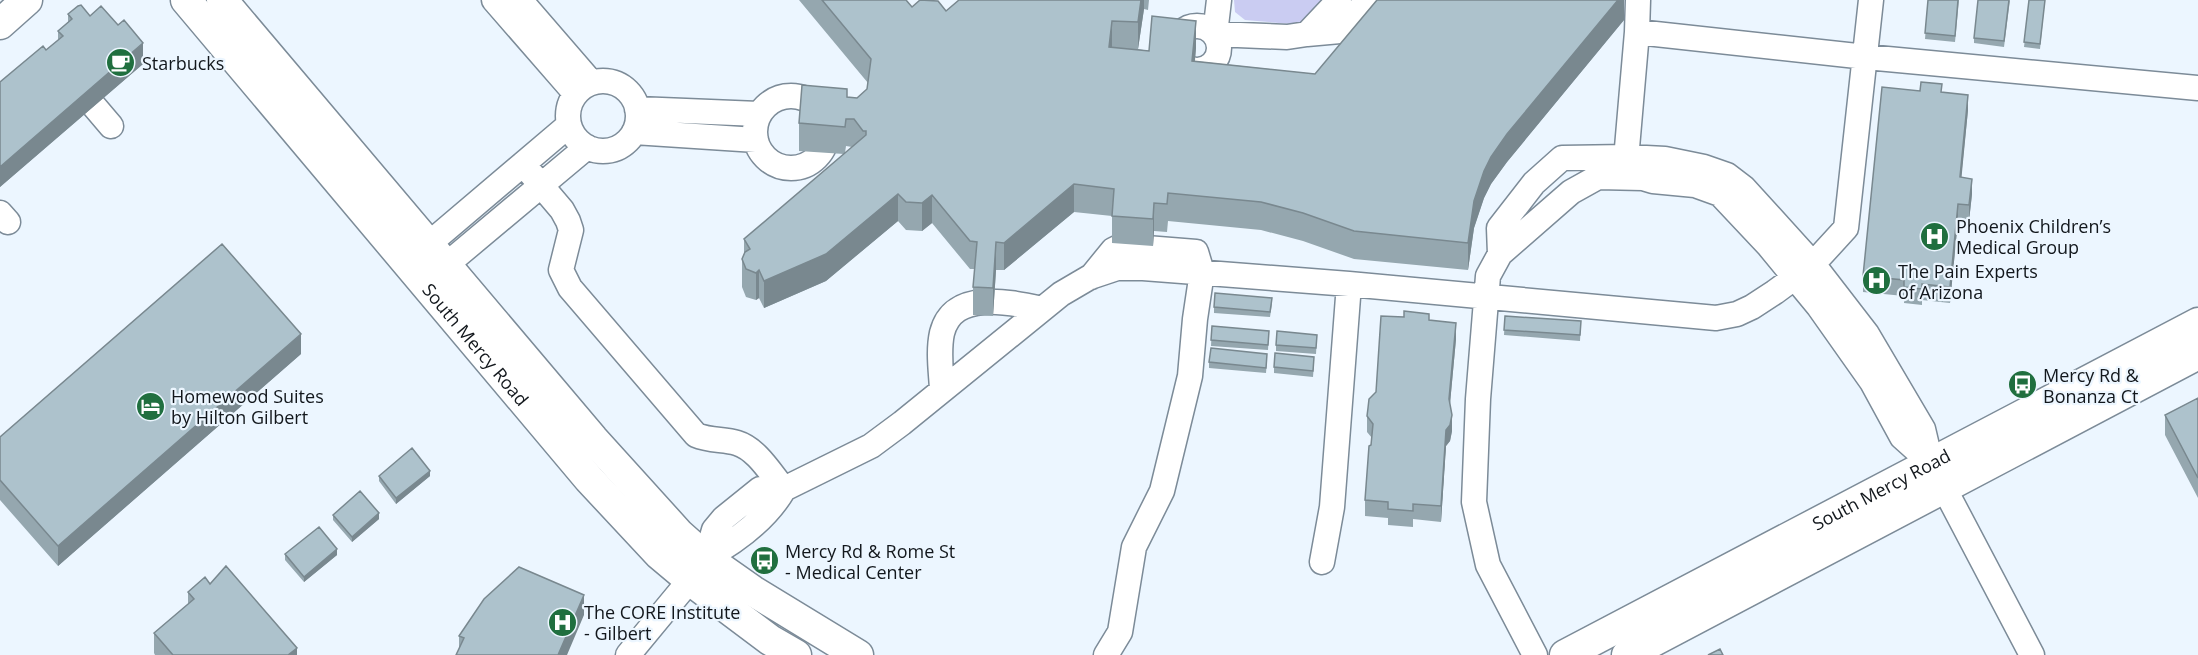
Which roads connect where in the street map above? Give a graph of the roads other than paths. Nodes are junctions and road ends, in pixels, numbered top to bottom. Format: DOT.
graph roads {
  1 [pos="27,0"];
  2 [pos="186,0"];
  3 [pos="222,0"];
  4 [pos="494,0"];
  5 [pos="520,0"];
  6 [pos="1219,0"];
  7 [pos="1339,0"];
  8 [pos="1368,0"];
  9 [pos="1638,0"];
  10 [pos="1871,0"];
  11 [pos="0,24"];
  12 [pos="1637,32"];
  13 [pos="1307,34"];
  14 [pos="1866,57"];
  15 [pos="583,88"];
  16 [pos="2198,88"];
  17 [pos="94,106"];
  18 [pos="759,114"];
  19 [pos="635,121"];
  20 [pos="569,125"];
  21 [pos="111,126"];
  22 [pos="756,140"];
  23 [pos="587,147"];
  24 [pos="524,164"];
  25 [pos="1626,167"];
  26 [pos="541,186"];
  27 [pos="431,254"];
  28 [pos="1500,254"];
  29 [pos="1804,271"];
  30 [pos="1202,272"];
  31 [pos="1349,284"];
  32 [pos="1486,297"];
  33 [pos="1042,309"];
  34 [pos="2198,323"];
  35 [pos="2198,354"];
  36 [pos="942,389"];
  37 [pos="1937,475"];
  38 [pos="784,489"];
  39 [pos="1322,562"];
  40 [pos="698,569"];
  41 [pos="1120,632"];
  42 [pos="628,655"];
  43 [pos="796,655"];
  44 [pos="858,655"];
  45 [pos="1106,655"];
  46 [pos="1125,655"];
  47 [pos="1534,655"];
  48 [pos="1565,655"];
  49 [pos="1628,655"];
  50 [pos="2032,655"];
  1 -- 11 [label="main road"];
  2 -- 40 [label="main road, South Mercy Road"];
  3 -- 27 [label="main road, South Mercy Road"];
  4 -- 15 [label="street"];
  5 -- 15 [label="street"];
  6 -- 13 [label="street"];
  7 -- 13 [label="street"];
  8 -- 13 [label="street"];
  9 -- 12 [label="street"];
  10 -- 14 [label="street"];
  12 -- 14 [label="street"];
  12 -- 25 [label="street"];
  14 -- 16 [label="street"];
  14 -- 29 [label="street"];
  15 -- 19 [label="street"];
  15 -- 20 [label="street"];
  17 -- 21 [label="street"];
  18 -- 19 [label="street"];
  18 -- 22 [label="street"];
  18 -- 22 [label="street"];
  19 -- 22 [label="street"];
  19 -- 23 [label="street"];
  20 -- 23 [label="street"];
  20 -- 24 [label="street"];
  23 -- 26 [label="street"];
  24 -- 26 [label="street"];
  24 -- 27 [label="street"];
  25 -- 28 [label="street"];
  25 -- 28 [label="street"];
  25 -- 29 [label="street"];
  26 -- 27 [label="street"];
  26 -- 38 [label="street"];
  27 -- 40 [label="main road, South Mercy Road"];
  28 -- 32 [label="street"];
  29 -- 32 [label="street"];
  29 -- 37 [label="street"];
  30 -- 31 [label="street"];
  30 -- 33 [label="street"];
  30 -- 41 [label="street"];
  31 -- 32 [label="street"];
  31 -- 39 [label="street"];
  32 -- 47 [label="street"];
  33 -- 36 [label="street"];
  33 -- 36 [label="street"];
  34 -- 37 [label="main road, South Mercy Road"];
  35 -- 37 [label="main road, South Mercy Road"];
  36 -- 38 [label="street"];
  37 -- 48 [label="main road, South Mercy Road"];
  37 -- 49 [label="main road, South Mercy Road"];
  37 -- 50 [label="street"];
  38 -- 40 [label="street"];
  40 -- 42 [label="street"];
  40 -- 43 [label="main road, South Mercy Road"];
  40 -- 44 [label="main road, South Mercy Road"];
  41 -- 45 [label="street"];
  41 -- 46 [label="street"];
}
